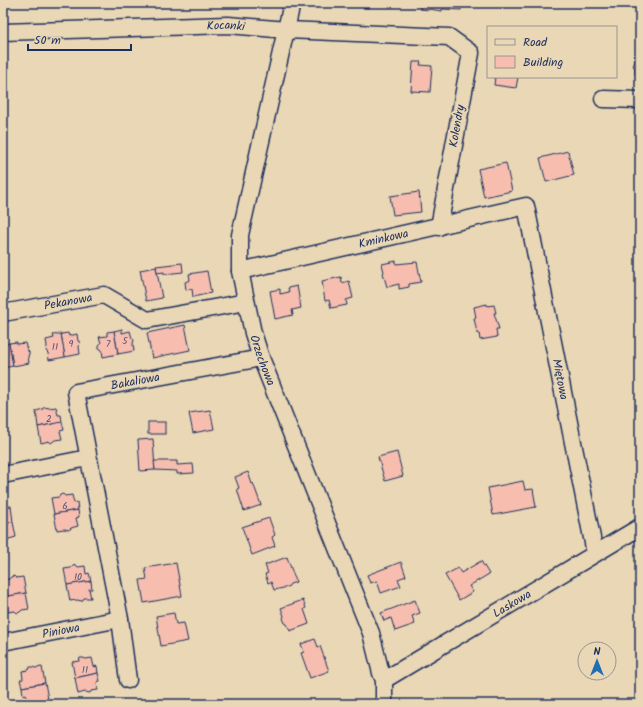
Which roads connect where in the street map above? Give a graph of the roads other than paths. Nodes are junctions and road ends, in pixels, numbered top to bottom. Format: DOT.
graph roads {
  1 [pos="292,3"];
  2 [pos="287,30"];
  3 [pos="3,32"];
  4 [pos="449,37"];
  5 [pos="603,99"];
  6 [pos="640,100"];
  7 [pos="526,206"];
  8 [pos="439,227"];
  9 [pos="240,271"];
  10 [pos="246,302"];
  11 [pos="3,313"];
  12 [pos="261,358"];
  13 [pos="88,458"];
  14 [pos="3,475"];
  15 [pos="640,527"];
  16 [pos="595,553"];
  17 [pos="120,619"];
  18 [pos="3,642"];
  19 [pos="128,680"];
  20 [pos="384,680"];
  21 [pos="384,704"];
  1 -- 2 [label="street, Orzechowa"];
  2 -- 3 [label="street, Kocanki"];
  2 -- 4 [label="street, Kocanki"];
  2 -- 9 [label="street, Orzechowa"];
  4 -- 8 [label="street, Kolendry"];
  5 -- 6 [label="street"];
  7 -- 8 [label="street, Kminkowa"];
  7 -- 16 [label="street, Miętowa"];
  8 -- 9 [label="street, Kminkowa"];
  9 -- 10 [label="street, Orzechowa"];
  10 -- 11 [label="street, Pekanowa"];
  10 -- 12 [label="street, Orzechowa"];
  12 -- 13 [label="street, Bakaliowa"];
  12 -- 20 [label="street, Orzechowa"];
  13 -- 14 [label="street"];
  13 -- 17 [label="street, Bakaliowa"];
  15 -- 16 [label="street, Laskowa"];
  16 -- 20 [label="street, Laskowa"];
  17 -- 18 [label="street, Piniowa"];
  17 -- 19 [label="street, Bakaliowa"];
  20 -- 21 [label="street, Orzechowa"];
}
